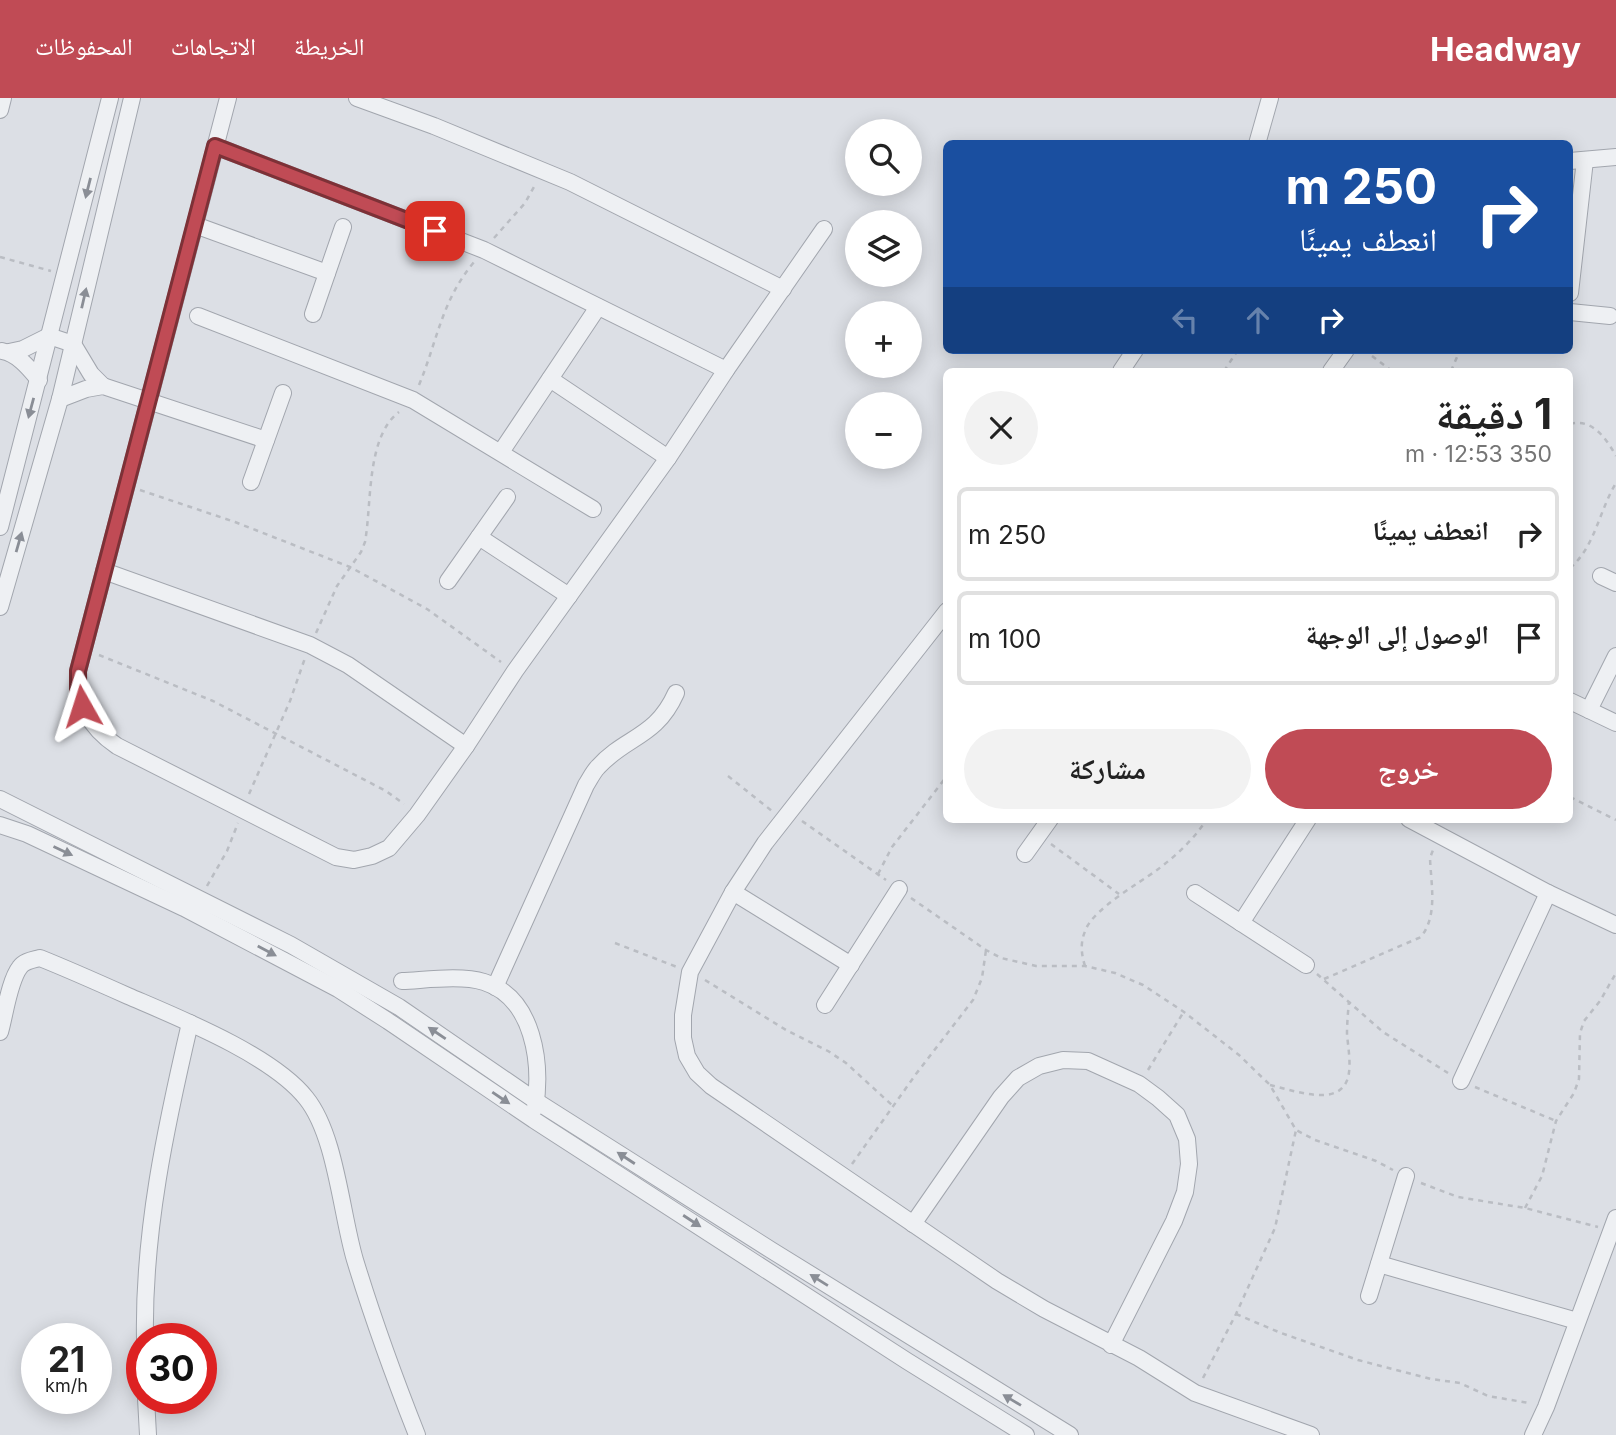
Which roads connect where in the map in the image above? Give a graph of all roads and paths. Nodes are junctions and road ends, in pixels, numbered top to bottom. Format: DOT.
graph roads {
  1 [pos="3,98"];
  2 [pos="110,98"];
  3 [pos="132,98"];
  4 [pos="228,98"];
  5 [pos="358,98"];
  6 [pos="1270,98"];
  7 [pos="0,110"];
  8 [pos="1258,140"];
  9 [pos="215,146"];
  10 [pos="97,152"];
  11 [pos="118,157"];
  12 [pos="1616,157"];
  13 [pos="1577,161"];
  14 [pos="544,171"];
  15 [pos="195,225"];
  16 [pos="343,227"];
  17 [pos="824,229"];
  18 [pos="1573,236"];
  19 [pos="484,250"];
  20 [pos="0,257"];
  21 [pos="327,273"];
  22 [pos="66,275"];
  23 [pos="783,289"];
  24 [pos="598,307"];
  25 [pos="1573,312"];
  26 [pos="313,314"];
  27 [pos="198,316"];
  28 [pos="1610,316"];
  29 [pos="49,336"];
  30 [pos="73,344"];
  31 [pos="5,351"];
  32 [pos="1369,354"];
  33 [pos="1388,368"];
  34 [pos="726,370"];
  35 [pos="550,379"];
  36 [pos="39,380"];
  37 [pos="103,386"];
  38 [pos="283,393"];
  39 [pos="60,399"];
  40 [pos="150,400"];
  41 [pos="413,400"];
  42 [pos="1573,423"];
  43 [pos="266,440"];
  44 [pos="501,452"];
  45 [pos="1616,456"];
  46 [pos="668,458"];
  47 [pos="250,482"];
  48 [pos="1616,483"];
  49 [pos="127,486"];
  50 [pos="507,497"];
  51 [pos="593,509"];
  52 [pos="0,527"];
  53 [pos="479,537"];
  54 [pos="1573,566"];
  55 [pos="350,567"];
  56 [pos="104,571"];
  57 [pos="449,581"];
  58 [pos="569,596"];
  59 [pos="0,607"];
  60 [pos="943,616"];
  61 [pos="310,645"];
  62 [pos="84,649"];
  63 [pos="1616,656"];
  64 [pos="515,671"];
  65 [pos="676,693"];
  66 [pos="1573,702"];
  67 [pos="1589,710"];
  68 [pos="1616,723"];
  69 [pos="275,733"];
  70 [pos="466,746"];
  71 [pos="728,776"];
  72 [pos="943,781"];
  73 [pos="1573,798"];
  74 [pos="0,799"];
  75 [pos="242,811"];
  76 [pos="417,815"];
  77 [pos="785,816"];
  78 [pos="1616,820"];
  79 [pos="1023,823"];
  80 [pos="1047,823"];
  81 [pos="1204,823"];
  82 [pos="1304,823"];
  83 [pos="1416,823"];
  84 [pos="0,825"];
  85 [pos="1039,835"];
  86 [pos="1438,836"];
  87 [pos="1025,854"];
  88 [pos="878,874"];
  89 [pos="900,889"];
  90 [pos="733,892"];
  91 [pos="1195,893"];
  92 [pos="1548,893"];
  93 [pos="1120,895"];
  94 [pos="200,898"];
  95 [pos="1241,923"];
  96 [pos="1616,925"];
  97 [pos="615,943"];
  98 [pos="986,950"];
  99 [pos="851,965"];
  100 [pos="1306,965"];
  101 [pos="1085,966"];
  102 [pos="691,972"];
  103 [pos="1616,973"];
  104 [pos="1324,979"];
  105 [pos="402,981"];
  106 [pos="495,987"];
  107 [pos="1349,1001"];
  108 [pos="825,1005"];
  109 [pos="1184,1012"];
  110 [pos="190,1023"];
  111 [pos="0,1032"];
  112 [pos="1461,1081"];
  113 [pos="1139,1084"];
  114 [pos="1270,1085"];
  115 [pos="536,1101"];
  116 [pos="893,1106"];
  117 [pos="534,1120"];
  118 [pos="1556,1121"];
  119 [pos="1296,1130"];
  120 [pos="844,1175"];
  121 [pos="1406,1176"];
  122 [pos="1525,1208"];
  123 [pos="913,1223"];
  124 [pos="1614,1227"];
  125 [pos="1379,1265"];
  126 [pos="1368,1296"];
  127 [pos="1236,1314"];
  128 [pos="1577,1321"];
  129 [pos="146,1323"];
  130 [pos="1111,1345"];
  131 [pos="1195,1393"];
  132 [pos="1546,1407"];
  133 [pos="147,1414"];
  134 [pos="148,1435"];
  135 [pos="417,1435"];
  136 [pos="1026,1435"];
  137 [pos="1070,1435"];
  138 [pos="1311,1435"];
  139 [pos="1533,1435"];
  1 -- 7 [label="street"];
  2 -- 10 [label="street"];
  3 -- 11 [label="street"];
  4 -- 9 [label="street"];
  5 -- 14 [label="street"];
  6 -- 8 [label="street"];
  9 -- 15 [label="street"];
  9 -- 19 [label="street"];
  10 -- 11 [label="street"];
  10 -- 22 [label="street, one-way"];
  30 -- 11 [label="street, one-way"];
  12 -- 13 [label="street"];
  13 -- 18 [label="street"];
  14 -- 19 [label="path"];
  14 -- 23 [label="street"];
  15 -- 21 [label="street"];
  15 -- 40 [label="street"];
  16 -- 21 [label="street"];
  17 -- 23 [label="street"];
  19 -- 24 [label="street"];
  19 -- 41 [label="path"];
  20 -- 22 [label="path"];
  21 -- 26 [label="street"];
  22 -- 29 [label="street"];
  23 -- 34 [label="street"];
  24 -- 34 [label="street"];
  24 -- 35 [label="street"];
  25 -- 28 [label="street"];
  27 -- 41 [label="street"];
  29 -- 30 [label="street"];
  29 -- 31 [label="street"];
  29 -- 36 [label="street"];
  30 -- 37 [label="street"];
  30 -- 39 [label="street"];
  31 -- 36 [label="street"];
  32 -- 33 [label="path"];
  34 -- 46 [label="street"];
  35 -- 44 [label="street"];
  35 -- 46 [label="street"];
  36 -- 52 [label="street, one-way"];
  37 -- 39 [label="street"];
  37 -- 40 [label="street"];
  38 -- 43 [label="street"];
  59 -- 39 [label="street, one-way"];
  40 -- 43 [label="street"];
  40 -- 49 [label="street"];
  41 -- 44 [label="street"];
  41 -- 55 [label="path"];
  42 -- 45 [label="path"];
  43 -- 47 [label="street"];
  44 -- 51 [label="street"];
  46 -- 58 [label="street"];
  48 -- 54 [label="path"];
  49 -- 55 [label="path"];
  49 -- 56 [label="street"];
  50 -- 53 [label="street"];
  53 -- 57 [label="street"];
  53 -- 58 [label="street"];
  55 -- 61 [label="path"];
  55 -- 64 [label="path"];
  56 -- 61 [label="street"];
  56 -- 62 [label="street"];
  58 -- 64 [label="street"];
  60 -- 77 [label="street"];
  61 -- 69 [label="path"];
  61 -- 70 [label="street"];
  62 -- 69 [label="path"];
  62 -- 75 [label="street"];
  63 -- 67 [label="street"];
  64 -- 70 [label="street"];
  65 -- 106 [label="street"];
  66 -- 67 [label="street"];
  67 -- 68 [label="street"];
  69 -- 75 [label="path"];
  69 -- 76 [label="path"];
  70 -- 76 [label="street"];
  71 -- 77 [label="path"];
  72 -- 88 [label="path"];
  73 -- 78 [label="path"];
  74 -- 94 [label="street"];
  75 -- 76 [label="street"];
  75 -- 94 [label="path"];
  77 -- 88 [label="path"];
  77 -- 90 [label="street"];
  79 -- 85 [label="path"];
  80 -- 85 [label="street"];
  81 -- 93 [label="path"];
  82 -- 95 [label="street"];
  83 -- 86 [label="street"];
  84 -- 117 [label="street, one-way"];
  85 -- 87 [label="street"];
  85 -- 93 [label="path"];
  86 -- 92 [label="street"];
  86 -- 104 [label="path"];
  88 -- 89 [label="path"];
  89 -- 98 [label="path"];
  89 -- 99 [label="street"];
  90 -- 99 [label="street"];
  90 -- 102 [label="street"];
  91 -- 95 [label="street"];
  92 -- 96 [label="street"];
  92 -- 112 [label="street"];
  93 -- 101 [label="path"];
  115 -- 94 [label="street, one-way"];
  95 -- 100 [label="street"];
  97 -- 102 [label="path"];
  98 -- 101 [label="path"];
  98 -- 116 [label="path"];
  99 -- 108 [label="street"];
  100 -- 104 [label="path"];
  101 -- 109 [label="path"];
  102 -- 116 [label="path"];
  102 -- 120 [label="street"];
  103 -- 118 [label="path"];
  104 -- 107 [label="path"];
  105 -- 106 [label="street"];
  106 -- 115 [label="street"];
  107 -- 112 [label="path"];
  107 -- 114 [label="path"];
  109 -- 113 [label="path"];
  109 -- 114 [label="path"];
  110 -- 111 [label="street"];
  110 -- 129 [label="street"];
  110 -- 135 [label="street"];
  112 -- 118 [label="path"];
  113 -- 123 [label="street"];
  113 -- 130 [label="street"];
  114 -- 119 [label="path"];
  115 -- 117 [label="street"];
  137 -- 115 [label="street, one-way"];
  116 -- 120 [label="path"];
  117 -- 136 [label="street, one-way"];
  118 -- 122 [label="path"];
  119 -- 121 [label="path"];
  119 -- 127 [label="path"];
  120 -- 123 [label="street"];
  121 -- 122 [label="path"];
  121 -- 125 [label="street"];
  122 -- 124 [label="path"];
  123 -- 130 [label="street"];
  124 -- 128 [label="street"];
  125 -- 126 [label="street"];
  125 -- 128 [label="street"];
  127 -- 131 [label="path"];
  127 -- 132 [label="path"];
  128 -- 132 [label="street"];
  130 -- 131 [label="street"];
  131 -- 138 [label="street"];
  132 -- 139 [label="street"];
  133 -- 134 [label="street"];
}
